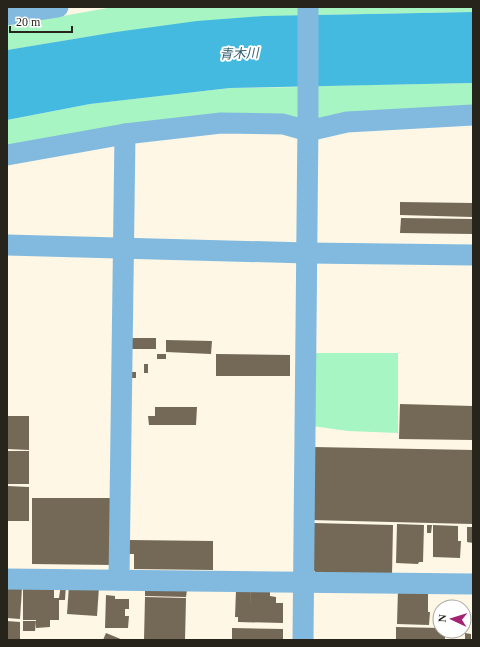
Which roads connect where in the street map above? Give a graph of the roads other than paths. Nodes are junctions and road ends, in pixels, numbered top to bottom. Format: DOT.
graph roads {
  1 [pos="58,7"];
  2 [pos="308,7"];
  3 [pos="7,16"];
  4 [pos="473,115"];
  5 [pos="308,126"];
  6 [pos="126,134"];
  7 [pos="7,156"];
  8 [pos="7,245"];
  9 [pos="124,248"];
  10 [pos="307,253"];
  11 [pos="473,255"];
  12 [pos="7,579"];
  13 [pos="119,580"];
  14 [pos="303,583"];
  15 [pos="473,584"];
  16 [pos="303,640"];
  1 -- 3 [label="street"];
  2 -- 5 [label="street"];
  4 -- 5 [label="street"];
  5 -- 6 [label="street"];
  5 -- 10 [label="street"];
  6 -- 7 [label="street"];
  6 -- 9 [label="street"];
  8 -- 9 [label="street"];
  9 -- 10 [label="street"];
  9 -- 13 [label="street"];
  10 -- 11 [label="street"];
  10 -- 14 [label="street"];
  12 -- 13 [label="street"];
  13 -- 14 [label="street"];
  14 -- 15 [label="street"];
  14 -- 16 [label="street"];
}
